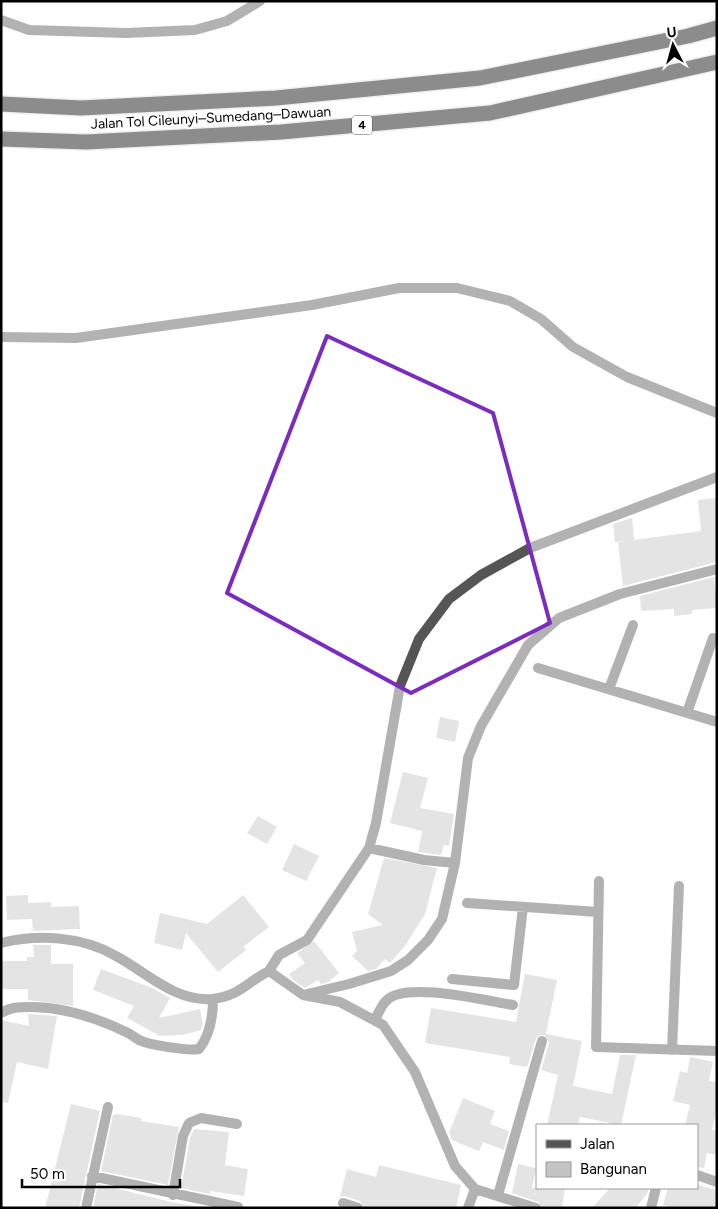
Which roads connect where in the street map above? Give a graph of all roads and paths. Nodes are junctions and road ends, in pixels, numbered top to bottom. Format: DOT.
graph roads {
  1 [pos="260,1"];
  2 [pos="1,20"];
  3 [pos="717,28"];
  4 [pos="717,62"];
  5 [pos="1,104"];
  6 [pos="1,140"];
  7 [pos="1,337"];
  8 [pos="717,412"];
  9 [pos="717,477"];
  10 [pos="717,569"];
  11 [pos="634,625"];
  12 [pos="713,638"];
  13 [pos="538,668"];
  14 [pos="609,689"];
  15 [pos="687,713"];
  16 [pos="717,722"];
  17 [pos="369,848"];
  18 [pos="455,863"];
  19 [pos="599,881"];
  20 [pos="679,886"];
  21 [pos="467,903"];
  22 [pos="523,907"];
  23 [pos="598,912"];
  24 [pos="1,943"];
  25 [pos="269,972"];
  26 [pos="452,979"];
  27 [pos="303,995"];
  28 [pos="213,999"];
  29 [pos="513,1005"];
  30 [pos="1,1013"];
  31 [pos="375,1020"];
  32 [pos="542,1041"];
  33 [pos="672,1050"];
  34 [pos="717,1051"];
  35 [pos="108,1108"];
  36 [pos="237,1124"];
  37 [pos="698,1175"];
  38 [pos="92,1176"];
  39 [pos="717,1182"];
  40 [pos="656,1189"];
  41 [pos="475,1190"];
  42 [pos="173,1195"];
  43 [pos="498,1195"];
  44 [pos="343,1203"];
  45 [pos="238,1207"];
  46 [pos="86,1208"];
  47 [pos="358,1208"];
  48 [pos="468,1208"];
  49 [pos="536,1208"];
  50 [pos="650,1208"];
  1 -- 2 [label="street"];
  3 -- 5 [label="highway, Jalan Tol Cileunyi–Sumedang–Dawuan"];
  4 -- 6 [label="highway, Jalan Tol Cileunyi–Sumedang–Dawuan / 4"];
  7 -- 8 [label="street"];
  9 -- 17 [label="street"];
  10 -- 18 [label="street"];
  11 -- 14 [label="street"];
  12 -- 15 [label="street"];
  13 -- 14 [label="street"];
  14 -- 15 [label="street"];
  15 -- 16 [label="street"];
  17 -- 18 [label="street"];
  17 -- 25 [label="street"];
  18 -- 27 [label="street"];
  19 -- 23 [label="street"];
  20 -- 33 [label="street"];
  21 -- 22 [label="street"];
  22 -- 23 [label="street"];
  22 -- 26 [label="street"];
  23 -- 33 [label="street"];
  24 -- 28 [label="street"];
  25 -- 27 [label="street"];
  25 -- 28 [label="street"];
  27 -- 31 [label="street"];
  28 -- 30 [label="street"];
  29 -- 31 [label="street"];
  31 -- 41 [label="street"];
  32 -- 43 [label="street"];
  33 -- 34 [label="street"];
  35 -- 38 [label="street"];
  36 -- 42 [label="street"];
  37 -- 39 [label="street"];
  38 -- 42 [label="street"];
  38 -- 46 [label="street"];
  40 -- 50 [label="street"];
  41 -- 43 [label="street"];
  41 -- 48 [label="street"];
  42 -- 45 [label="street"];
  43 -- 49 [label="street"];
  44 -- 47 [label="street"];
}
